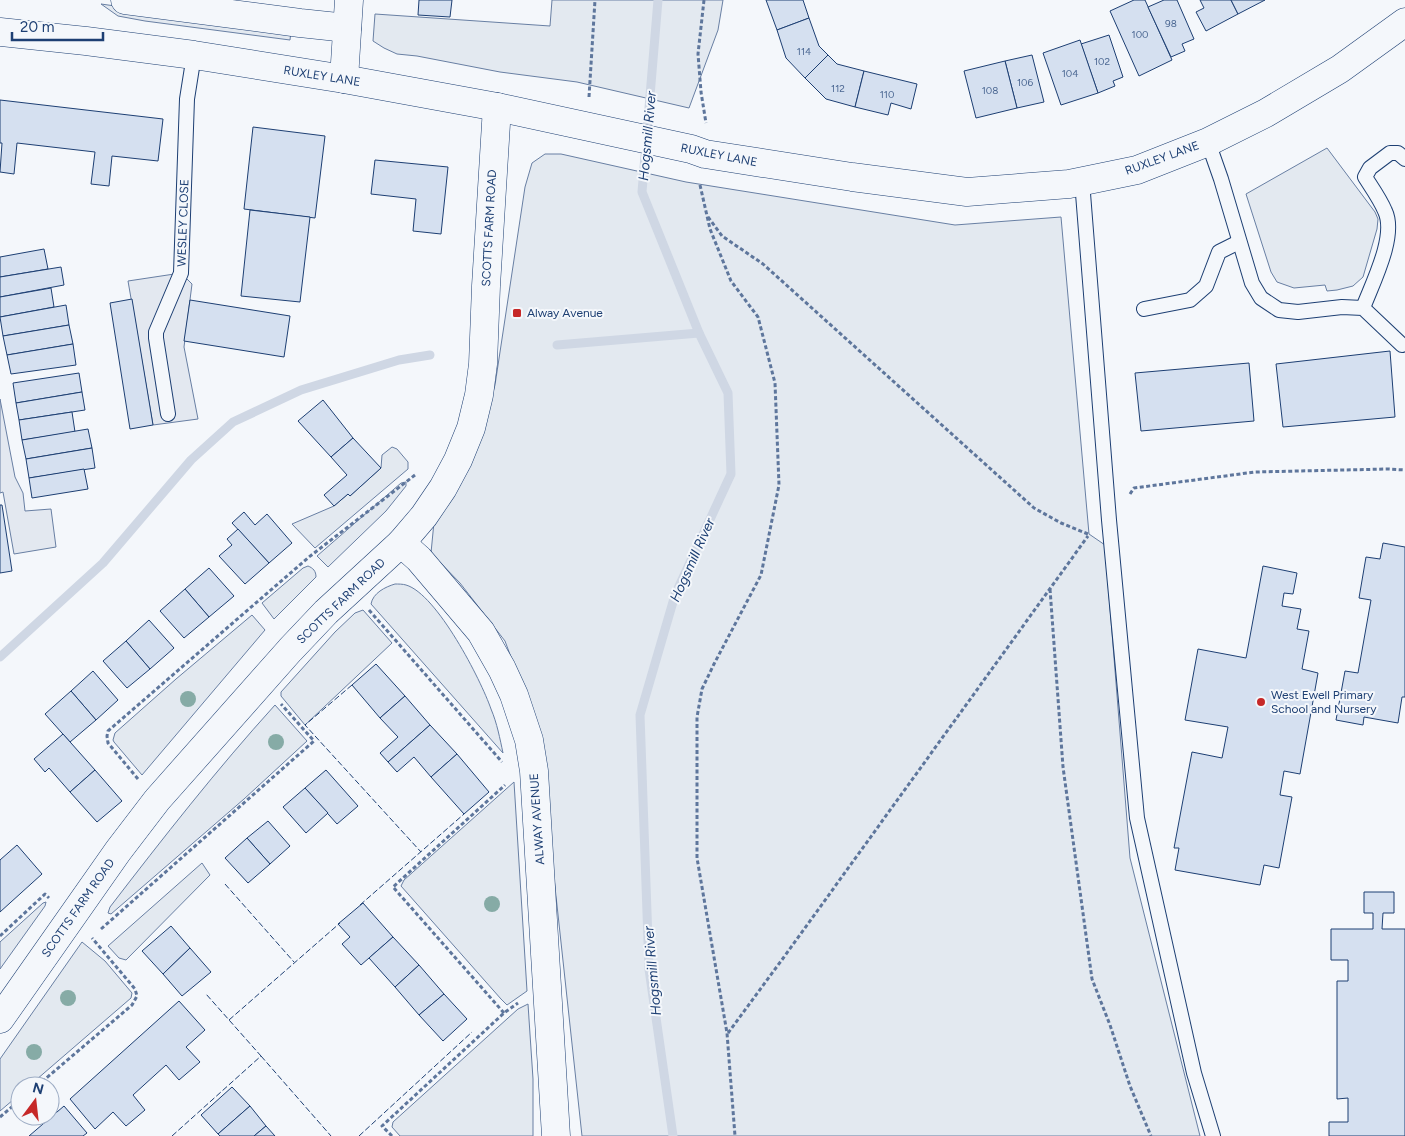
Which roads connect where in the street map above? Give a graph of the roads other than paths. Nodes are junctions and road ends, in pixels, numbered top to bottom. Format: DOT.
graph roads {
  1 [pos="125,0"];
  2 [pos="349,0"];
  3 [pos="1405,22"];
  4 [pos="347,28"];
  5 [pos="0,32"];
  6 [pos="194,55"];
  7 [pos="344,79"];
  8 [pos="497,107"];
  9 [pos="1208,142"];
  10 [pos="1405,159"];
  11 [pos="1082,181"];
  12 [pos="1239,242"];
  13 [pos="1363,308"];
  14 [pos="1144,309"];
  15 [pos="1402,345"];
  16 [pos="168,414"];
  17 [pos="401,543"];
  18 [pos="0,1019"];
  19 [pos="556,1136"];
  20 [pos="1213,1136"];
  1 -- 4 [label="street"];
  2 -- 4 [label="street"];
  3 -- 9 [label="street, RUXLEY LANE"];
  4 -- 7 [label="street"];
  5 -- 6 [label="street, RUXLEY LANE"];
  6 -- 7 [label="street, RUXLEY LANE"];
  6 -- 16 [label="lane, WESLEY CLOSE"];
  7 -- 8 [label="street, RUXLEY LANE"];
  8 -- 11 [label="street, RUXLEY LANE"];
  8 -- 17 [label="street, SCOTTS FARM ROAD"];
  9 -- 11 [label="street, RUXLEY LANE"];
  9 -- 12 [label="lane"];
  10 -- 13 [label="lane"];
  11 -- 20 [label="lane"];
  12 -- 13 [label="lane"];
  12 -- 14 [label="lane"];
  13 -- 15 [label="lane"];
  17 -- 18 [label="street, SCOTTS FARM ROAD"];
  17 -- 19 [label="street, ALWAY AVENUE"];
}
